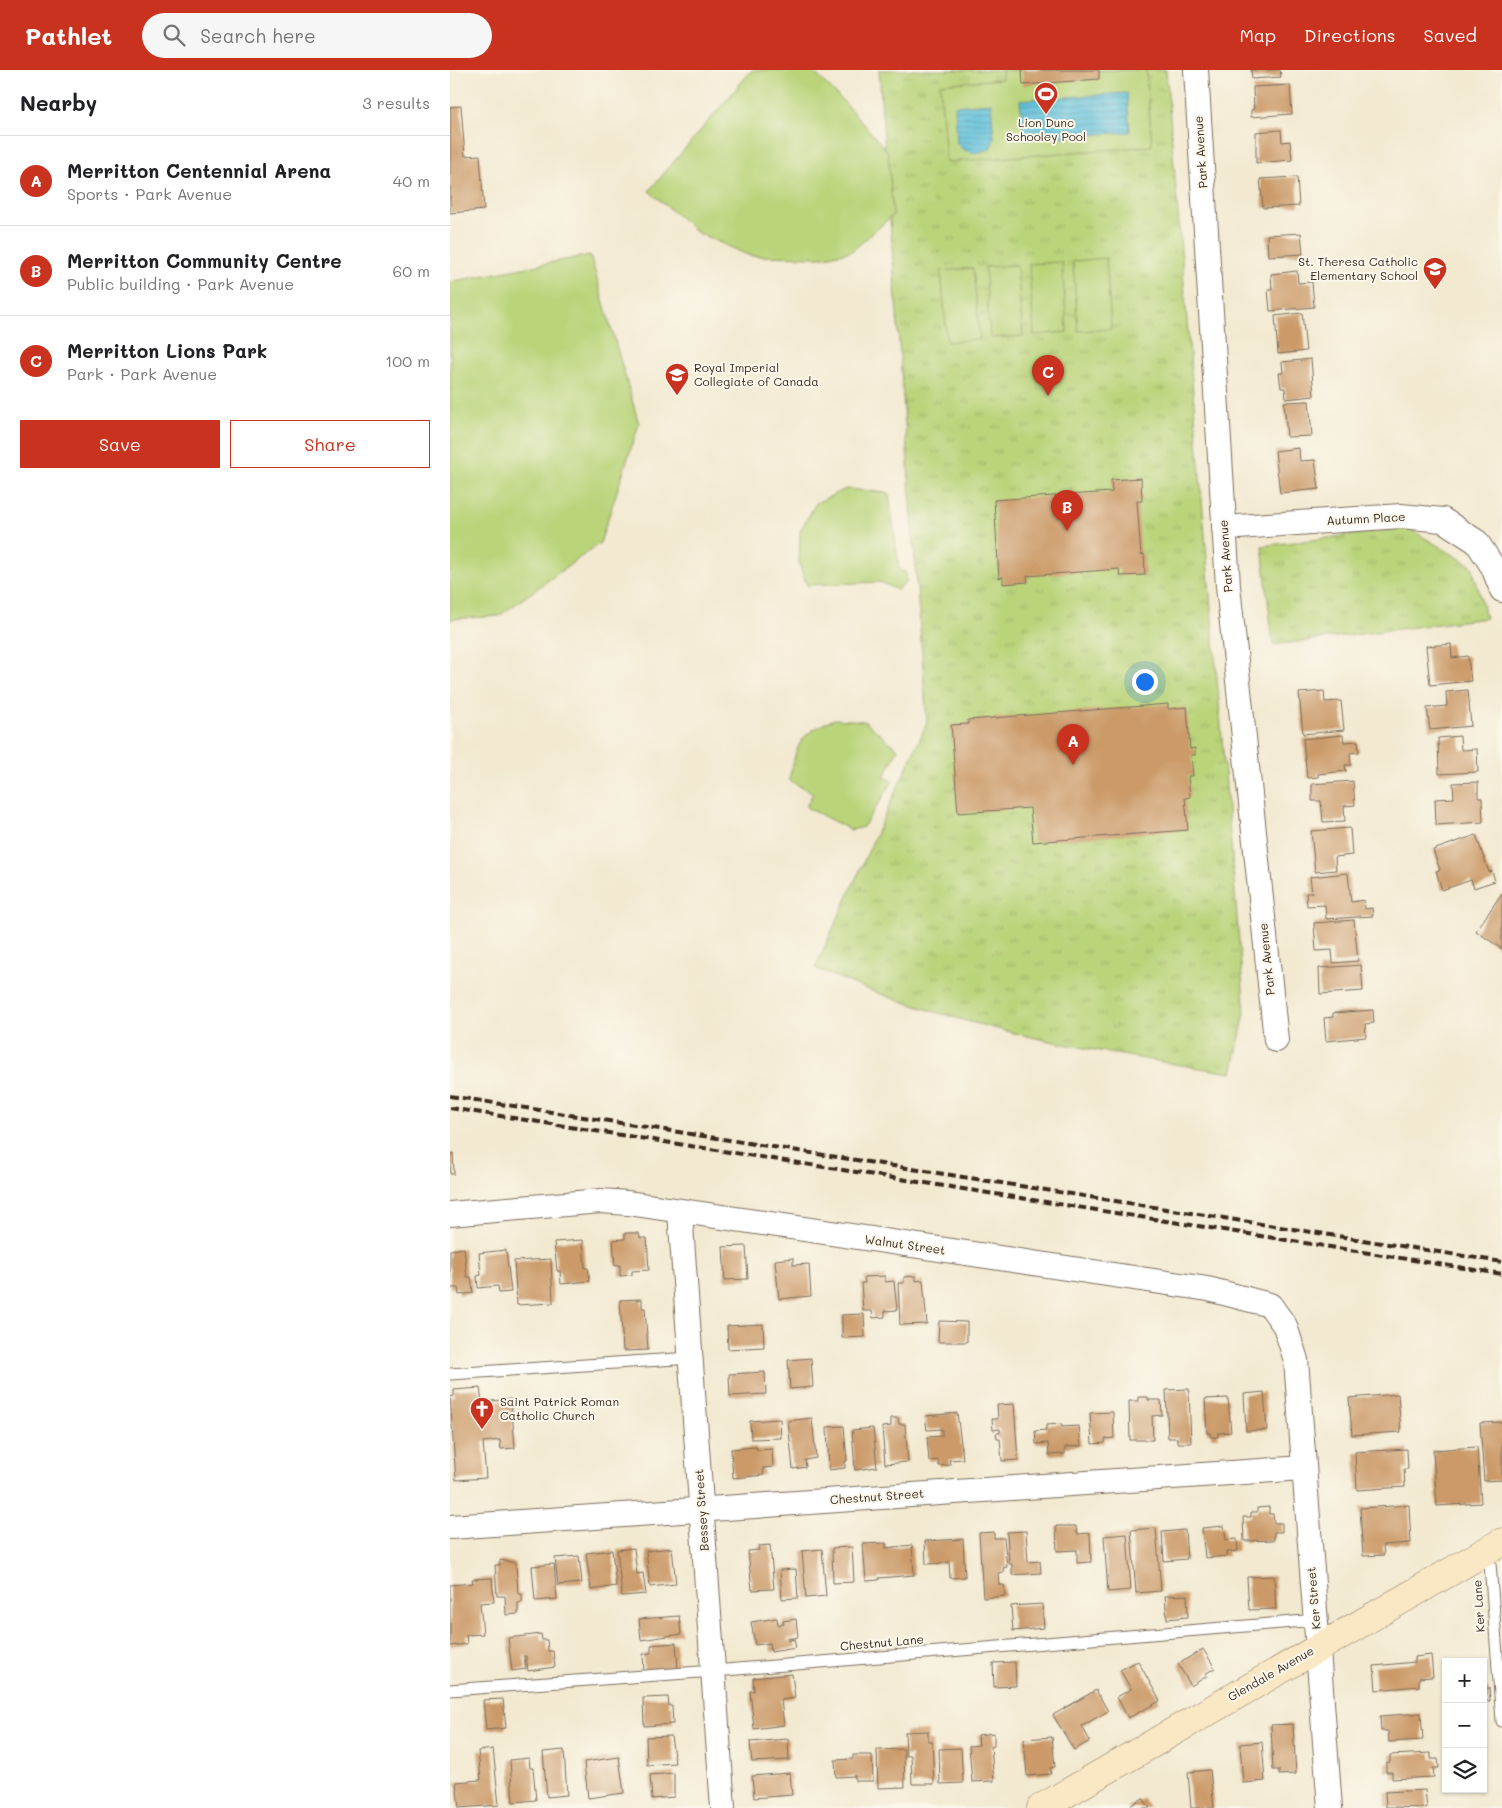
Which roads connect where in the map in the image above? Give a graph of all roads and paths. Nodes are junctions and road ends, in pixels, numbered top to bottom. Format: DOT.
graph roads {
  1 [pos="1196,70"];
  2 [pos="1224,528"];
  3 [pos="1502,590"];
  4 [pos="1276,1040"];
  5 [pos="680,1212"];
  6 [pos="450,1214"];
  7 [pos="691,1358"];
  8 [pos="450,1374"];
  9 [pos="1299,1388"];
  10 [pos="1303,1468"];
  11 [pos="702,1509"];
  12 [pos="450,1527"];
  13 [pos="1495,1546"];
  14 [pos="1316,1620"];
  15 [pos="1318,1646"];
  16 [pos="714,1670"];
  17 [pos="450,1690"];
  18 [pos="1502,1721"];
  19 [pos="722,1808"];
  20 [pos="1041,1808"];
  21 [pos="1330,1808"];
  1 -- 2 [label="street, Park Avenue"];
  2 -- 3 [label="street, Autumn Place"];
  2 -- 4 [label="street, Park Avenue"];
  5 -- 6 [label="street, Walnut Street"];
  5 -- 7 [label="street, Bessey Street"];
  5 -- 9 [label="street, Walnut Street"];
  7 -- 8 [label="lane"];
  7 -- 11 [label="street, Bessey Street"];
  9 -- 10 [label="street, Ker Street"];
  10 -- 11 [label="street, Chestnut Street"];
  10 -- 14 [label="street, Ker Street"];
  11 -- 12 [label="street, Chestnut Street"];
  11 -- 16 [label="street, Bessey Street"];
  13 -- 15 [label="main road, Glendale Avenue"];
  13 -- 18 [label="lane, Ker Lane"];
  14 -- 15 [label="street, Ker Street"];
  14 -- 16 [label="lane, Chestnut Lane"];
  15 -- 20 [label="main road, Glendale Avenue"];
  15 -- 21 [label="street, Ker Street"];
  16 -- 17 [label="lane, Chestnut Lane"];
  16 -- 19 [label="street, Bessey Street"];
}
